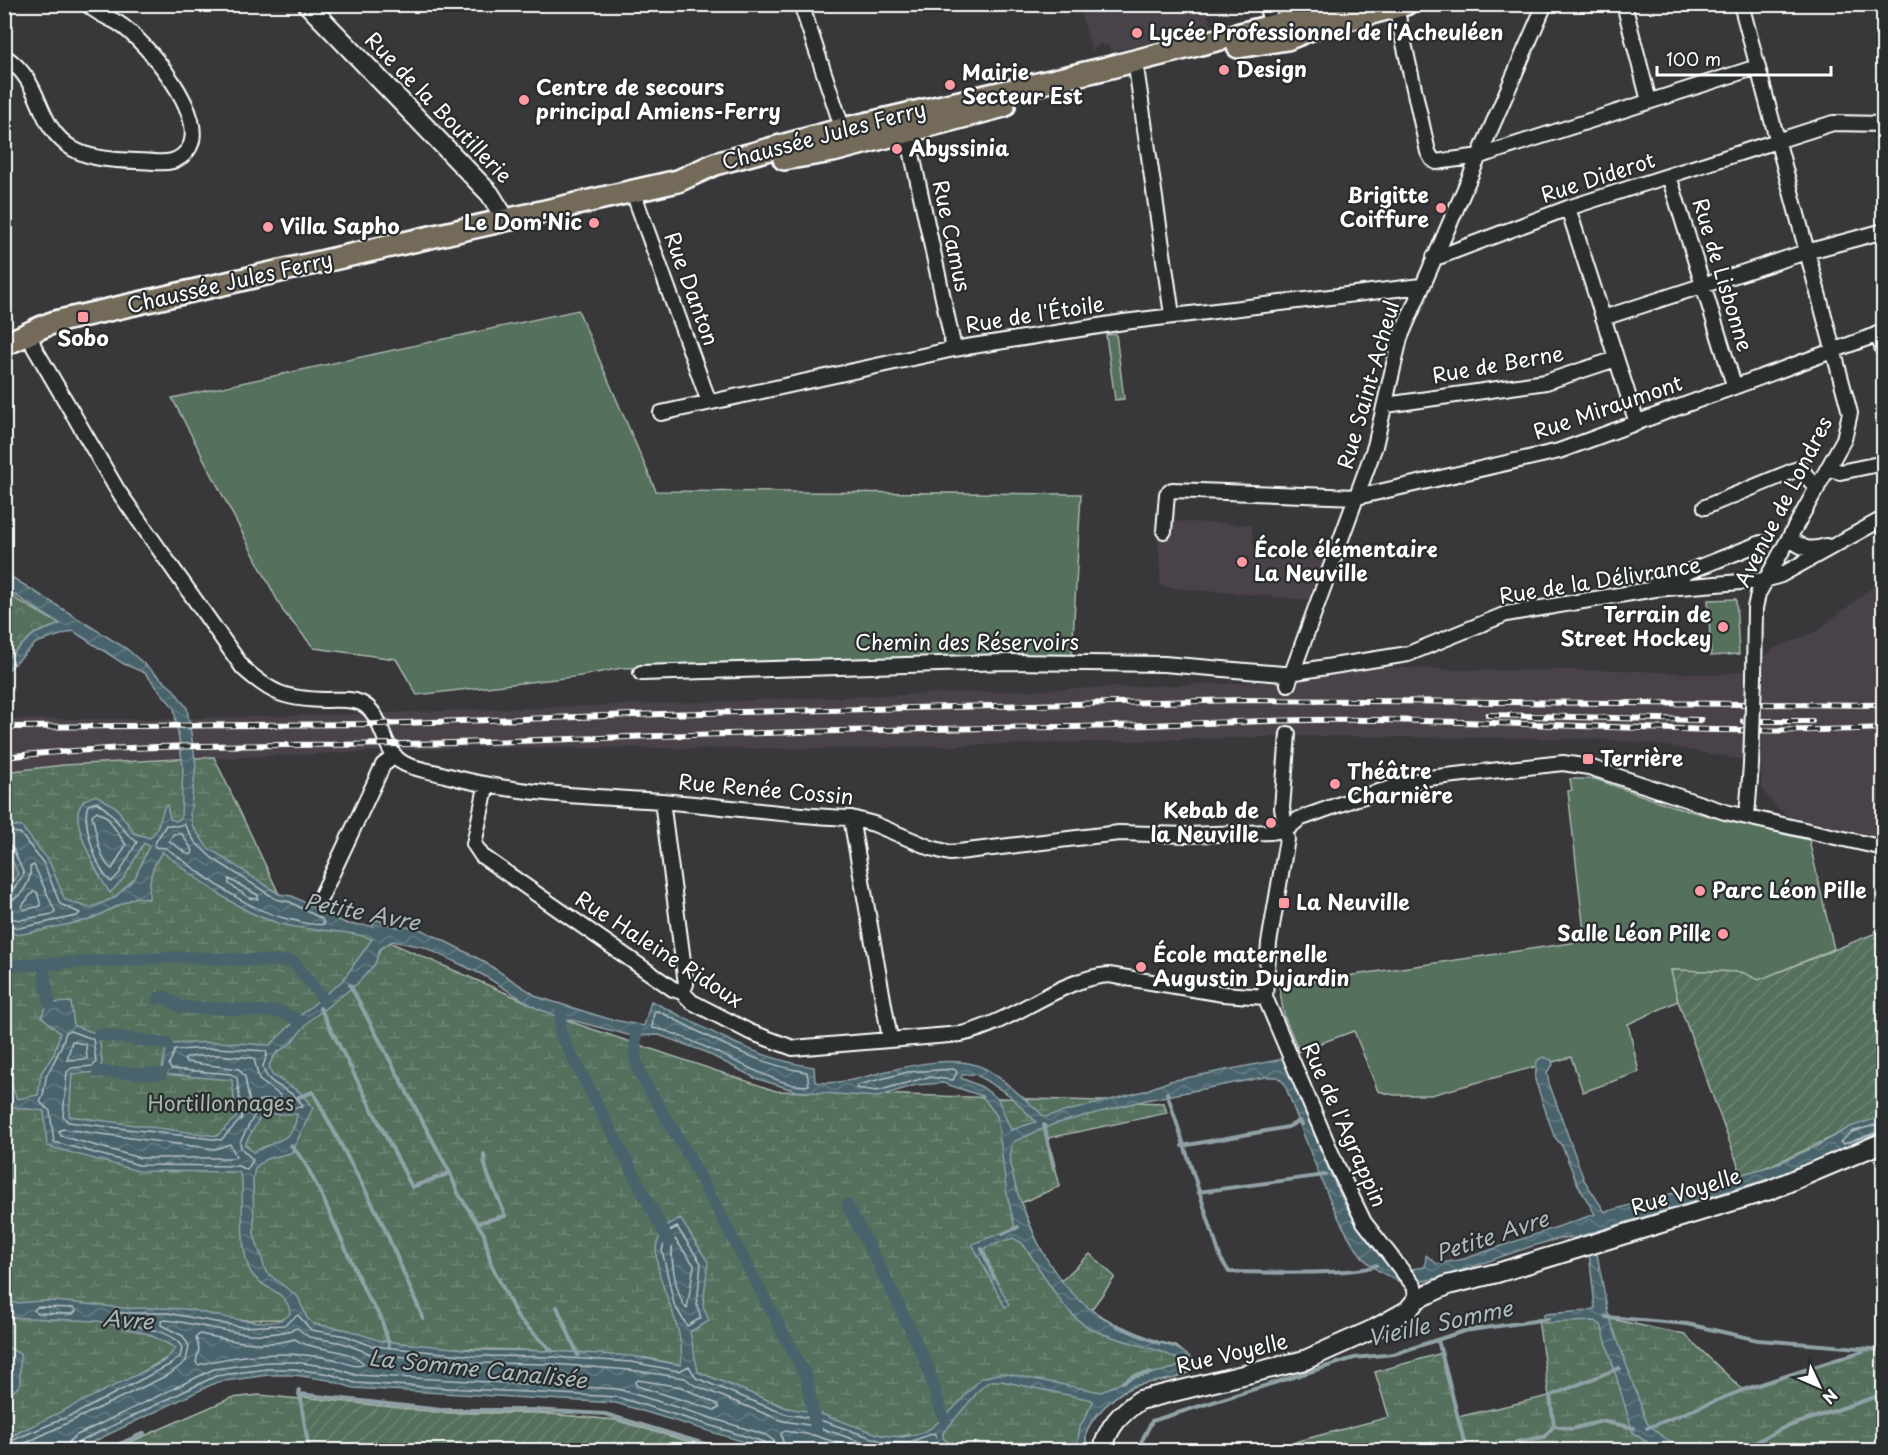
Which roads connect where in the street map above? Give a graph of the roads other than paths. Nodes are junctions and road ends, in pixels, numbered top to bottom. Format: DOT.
graph roads {
  1 [pos="87,4"];
  2 [pos="307,4"];
  3 [pos="801,4"];
  4 [pos="1266,4"];
  5 [pos="1357,4"];
  6 [pos="1545,4"];
  7 [pos="1624,4"];
  8 [pos="1741,4"];
  9 [pos="1401,6"];
  10 [pos="1274,34"];
  11 [pos="4,56"];
  12 [pos="1757,67"];
  13 [pos="1137,74"];
  14 [pos="1649,101"];
  15 [pos="1884,124"];
  16 [pos="907,131"];
  17 [pos="845,138"];
  18 [pos="1776,142"];
  19 [pos="1480,156"];
  20 [pos="1669,176"];
  21 [pos="633,192"];
  22 [pos="1568,208"];
  23 [pos="506,220"];
  24 [pos="1884,231"];
  25 [pos="1806,252"];
  26 [pos="1434,257"];
  27 [pos="1703,285"];
  28 [pos="1421,286"];
  29 [pos="1172,315"];
  30 [pos="1603,318"];
  31 [pos="4,329"];
  32 [pos="29,331"];
  33 [pos="1880,333"];
  34 [pos="4,344"];
  35 [pos="954,349"];
  36 [pos="1833,349"];
  37 [pos="1884,352"];
  38 [pos="1616,359"];
  39 [pos="1734,385"];
  40 [pos="709,402"];
  41 [pos="1386,405"];
  42 [pos="661,413"];
  43 [pos="1636,423"];
  44 [pos="1884,463"];
  45 [pos="1828,468"];
  46 [pos="1817,489"];
  47 [pos="1357,497"];
  48 [pos="1705,507"];
  49 [pos="1884,518"];
  50 [pos="1164,531"];
  51 [pos="1790,538"];
  52 [pos="1839,542"];
  53 [pos="1761,543"];
  54 [pos="1766,580"];
  55 [pos="1655,589"];
  56 [pos="641,673"];
  57 [pos="1291,678"];
  58 [pos="1288,734"];
  59 [pos="393,752"];
  60 [pos="486,787"];
  61 [pos="662,801"];
  62 [pos="1747,816"];
  63 [pos="851,818"];
  64 [pos="1287,829"];
  65 [pos="1884,848"];
  66 [pos="321,897"];
  67 [pos="682,992"];
  68 [pos="1265,997"];
  69 [pos="890,1040"];
  70 [pos="1884,1142"];
  71 [pos="1416,1293"];
  72 [pos="1103,1449"];
  1 -- 11 [label="street"];
  2 -- 23 [label="street, Rue de la Boutillerie"];
  3 -- 17 [label="street"];
  4 -- 10 [label="street"];
  5 -- 10 [label="main road, Chaussée Jules Ferry"];
  6 -- 19 [label="street, Rue Saint-Acheul"];
  7 -- 14 [label="street"];
  8 -- 12 [label="street, Avenue de Londres"];
  9 -- 10 [label="main road"];
  9 -- 19 [label="street"];
  10 -- 13 [label="main road, Chaussée Jules Ferry"];
  10 -- 17 [label="main road, Chaussée Jules Ferry"];
  12 -- 14 [label="street"];
  12 -- 18 [label="street, Avenue de Londres"];
  13 -- 16 [label="main road, Chaussée Jules Ferry"];
  13 -- 29 [label="street"];
  14 -- 19 [label="street"];
  15 -- 18 [label="street, Rue Diderot"];
  16 -- 17 [label="main road, Chaussée Jules Ferry"];
  16 -- 35 [label="street, Rue Camus"];
  17 -- 21 [label="main road, Chaussée Jules Ferry"];
  18 -- 20 [label="street, Rue Diderot"];
  18 -- 25 [label="street, Avenue de Londres"];
  19 -- 26 [label="street, Rue Saint-Acheul"];
  20 -- 22 [label="street, Rue Diderot"];
  20 -- 27 [label="street, Rue de Lisbonne"];
  21 -- 23 [label="main road, Chaussée Jules Ferry"];
  21 -- 40 [label="street, Rue Danton"];
  22 -- 26 [label="street, Rue Diderot"];
  22 -- 30 [label="street"];
  23 -- 32 [label="main road, Chaussée Jules Ferry"];
  24 -- 25 [label="street"];
  25 -- 27 [label="street"];
  25 -- 36 [label="street, Avenue de Londres"];
  26 -- 28 [label="street, Rue Saint-Acheul"];
  27 -- 30 [label="street"];
  27 -- 39 [label="street, Rue de Lisbonne"];
  28 -- 29 [label="street, Rue de l'Étoile"];
  28 -- 41 [label="street, Rue Saint-Acheul"];
  29 -- 35 [label="street, Rue de l'Étoile"];
  30 -- 38 [label="street"];
  31 -- 32 [label="main road, Chaussée Jules Ferry"];
  32 -- 34 [label="main road, Chaussée Jules Ferry"];
  32 -- 59 [label="street"];
  33 -- 36 [label="street, Rue Miraumont"];
  33 -- 37 [label="street"];
  35 -- 40 [label="street, Rue de l'Étoile"];
  36 -- 39 [label="street, Rue Miraumont"];
  36 -- 45 [label="street, Avenue de Londres"];
  38 -- 41 [label="street, Rue de Berne"];
  38 -- 43 [label="street"];
  39 -- 43 [label="street, Rue Miraumont"];
  40 -- 42 [label="street, Rue de l'Étoile"];
  41 -- 47 [label="street, Rue Saint-Acheul"];
  43 -- 47 [label="street, Rue Miraumont"];
  44 -- 45 [label="street"];
  45 -- 46 [label="street, Avenue de Londres"];
  46 -- 48 [label="street"];
  46 -- 51 [label="street, Avenue de Londres"];
  47 -- 50 [label="street, Rue Miraumont"];
  47 -- 57 [label="street, Rue Saint-Acheul"];
  49 -- 52 [label="street, Rue de la Délivrance"];
  51 -- 52 [label="street, Rue de la Délivrance"];
  51 -- 54 [label="street, Avenue de Londres"];
  52 -- 54 [label="street, Rue de la Délivrance"];
  53 -- 55 [label="street"];
  54 -- 55 [label="street, Rue de la Délivrance"];
  54 -- 62 [label="street, Avenue de Londres, bridge"];
  55 -- 57 [label="street, Rue de la Délivrance"];
  56 -- 57 [label="street, Chemin des Réservoirs"];
  58 -- 64 [label="street"];
  59 -- 60 [label="street"];
  59 -- 66 [label="street"];
  60 -- 61 [label="street, Rue Renée Cossin"];
  60 -- 67 [label="street, Rue Haleine Ridoux"];
  61 -- 63 [label="street, Rue Renée Cossin"];
  61 -- 67 [label="street"];
  62 -- 64 [label="street"];
  62 -- 65 [label="street"];
  63 -- 64 [label="street, Rue Renée Cossin"];
  63 -- 69 [label="street"];
  64 -- 68 [label="street"];
  67 -- 69 [label="street, Rue Haleine Ridoux"];
  68 -- 69 [label="street, Rue Haleine Ridoux"];
  68 -- 71 [label="street, Rue de l'Agrappin"];
  70 -- 71 [label="street, Rue Voyelle"];
  71 -- 72 [label="street, Rue Voyelle"];
}
